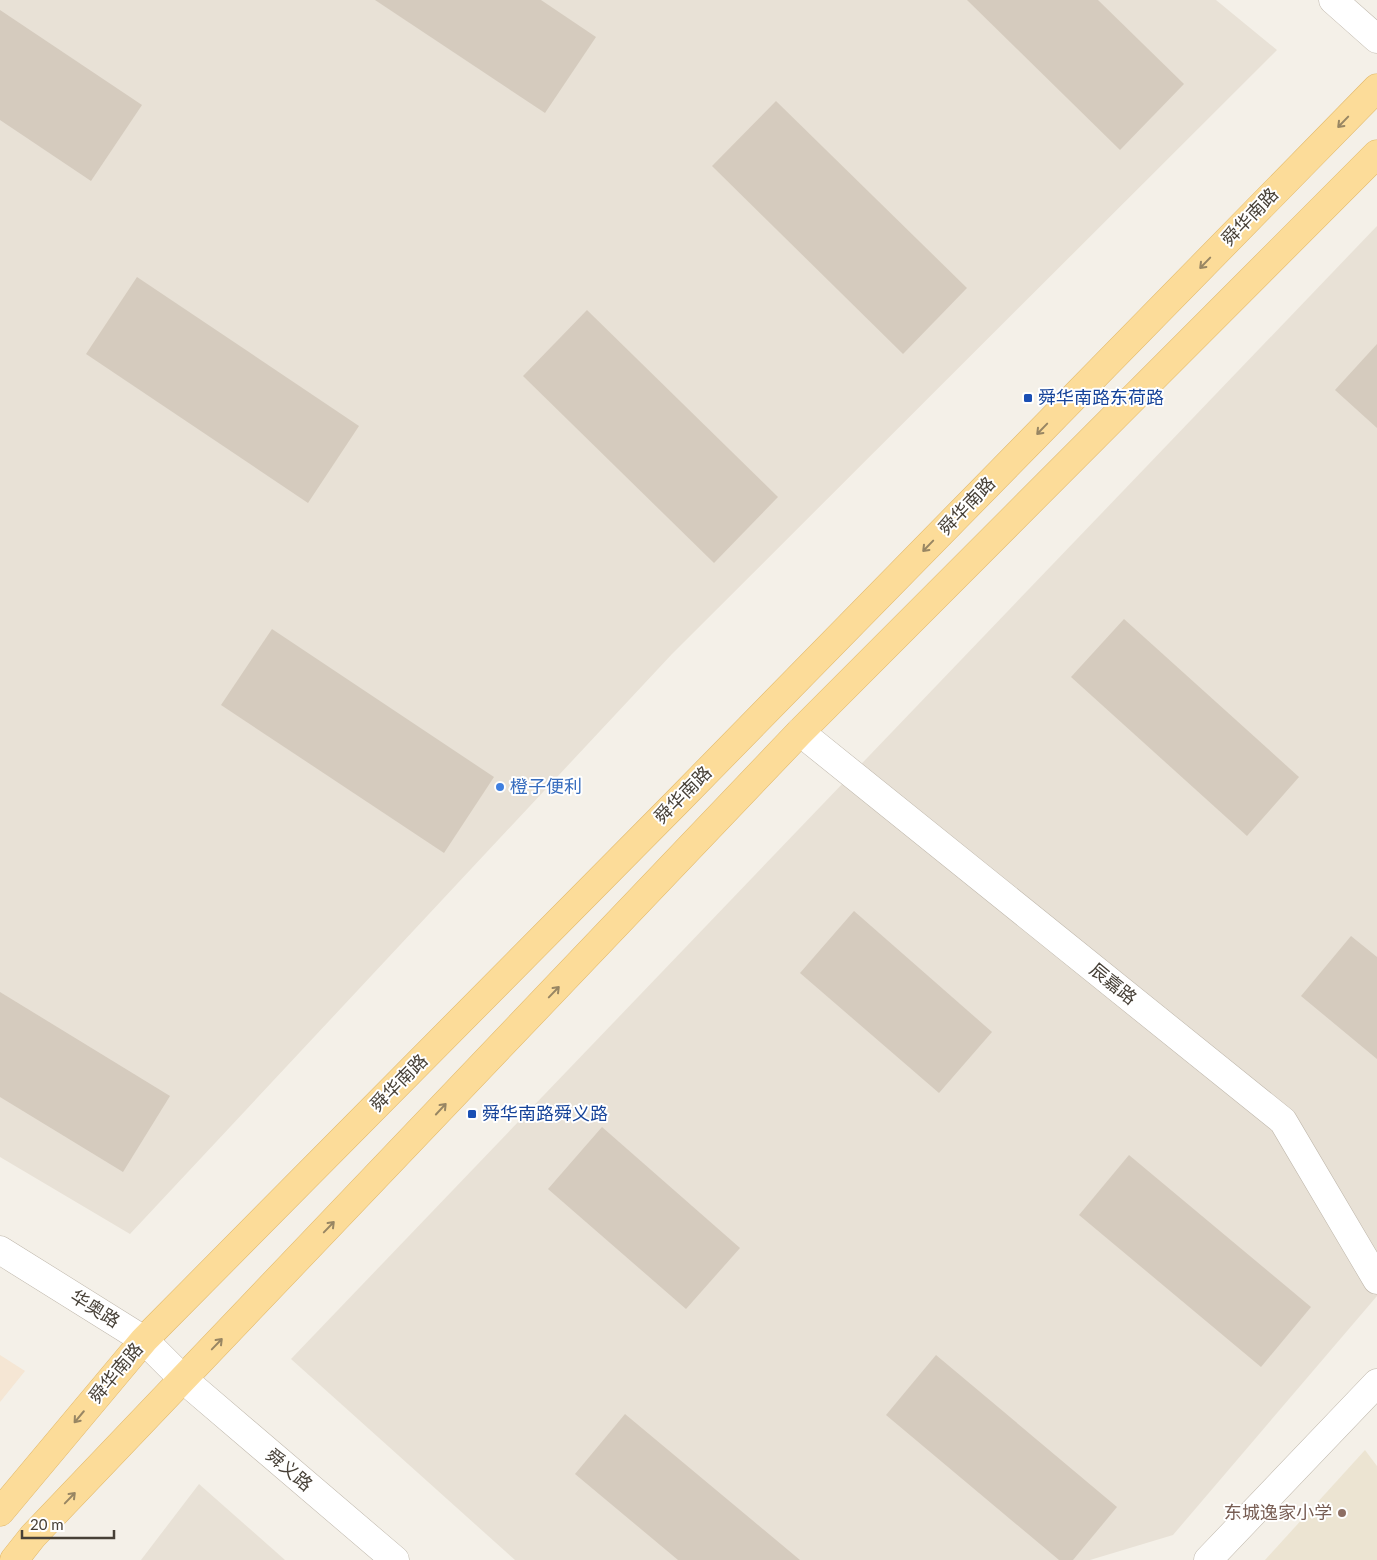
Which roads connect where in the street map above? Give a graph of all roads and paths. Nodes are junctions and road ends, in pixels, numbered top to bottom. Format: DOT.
graph roads {
  1 [pos="1333,0"];
  2 [pos="1377,39"];
  3 [pos="1377,88"];
  4 [pos="1377,154"];
  5 [pos="800,732"];
  6 [pos="0,1250"];
  7 [pos="1377,1280"];
  8 [pos="144,1340"];
  9 [pos="183,1379"];
  10 [pos="1377,1383"];
  11 [pos="0,1512"];
  12 [pos="14,1560"];
  13 [pos="395,1560"];
  14 [pos="1208,1560"];
  1 -- 2 [label="street"];
  3 -- 8 [label="main road, 舜华南路, one-way"];
  4 -- 5 [label="main road"];
  5 -- 7 [label="street, 辰嘉路"];
  9 -- 5 [label="main road, one-way"];
  6 -- 8 [label="street, 华奥路"];
  8 -- 9 [label="street, 华奥路"];
  8 -- 11 [label="main road, 舜华南路, one-way"];
  12 -- 9 [label="main road, one-way"];
  9 -- 13 [label="street, 舜义路"];
  10 -- 14 [label="street"];
}
